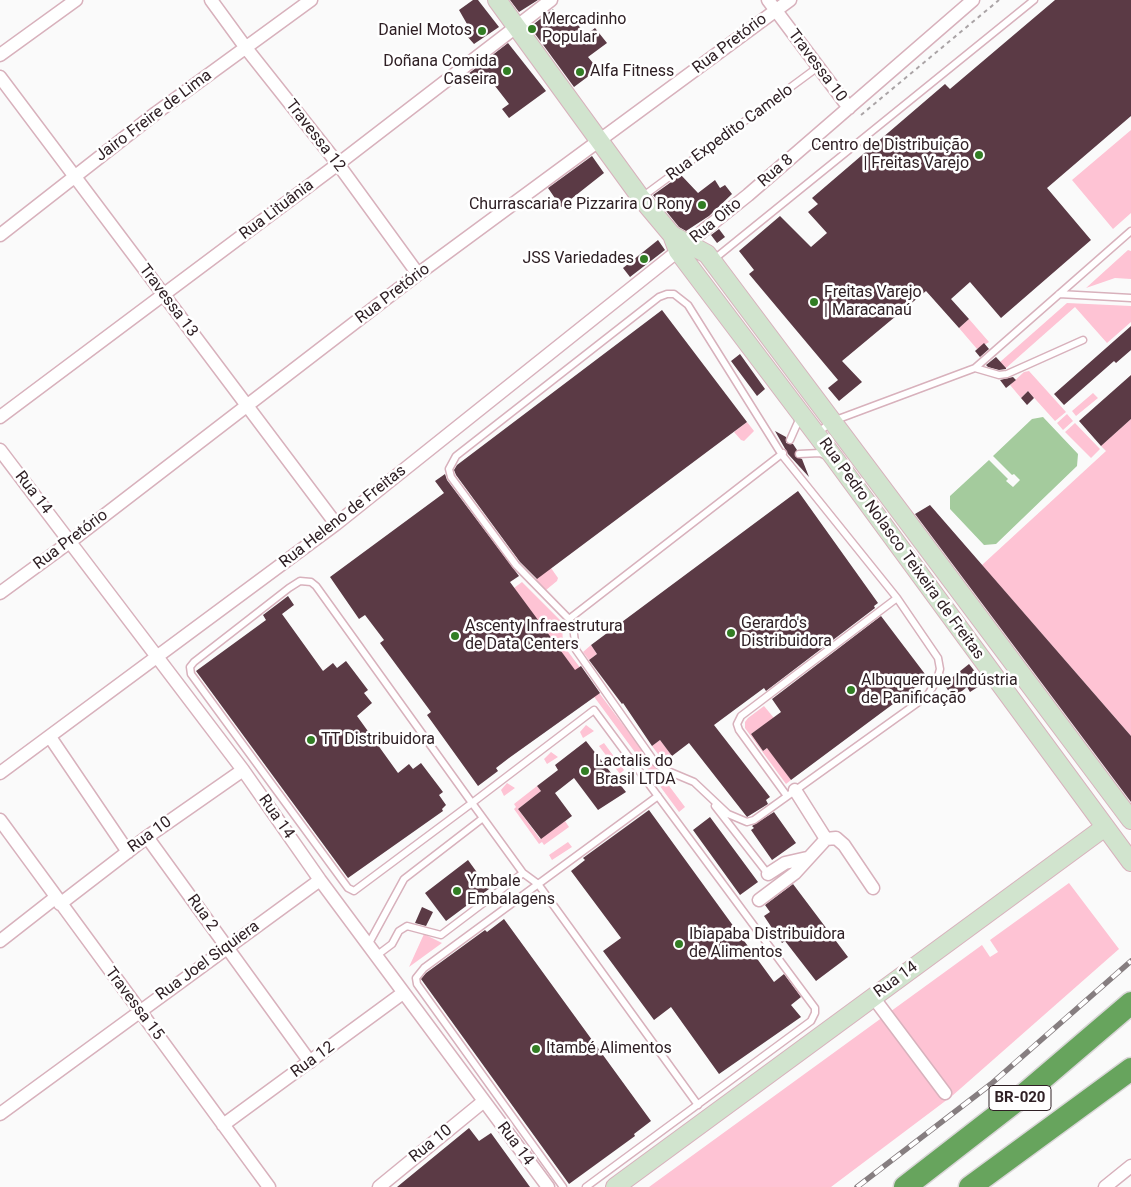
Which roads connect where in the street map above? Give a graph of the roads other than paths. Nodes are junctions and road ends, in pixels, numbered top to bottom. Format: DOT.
graph roads {
  1 [pos="76,0"];
  2 [pos="211,0"];
  3 [pos="311,0"];
  4 [pos="497,0"];
  5 [pos="551,0"];
  6 [pos="790,0"];
  7 [pos="973,0"];
  8 [pos="1034,0"];
  9 [pos="772,5"];
  10 [pos="517,26"];
  11 [pos="246,48"];
  12 [pos="0,55"];
  13 [pos="818,67"];
  14 [pos="0,77"];
  15 [pos="848,108"];
  16 [pos="600,141"];
  17 [pos="338,164"];
  18 [pos="75,176"];
  19 [pos="748,195"];
  20 [pos="641,198"];
  21 [pos="1131,231"];
  22 [pos="0,235"];
  23 [pos="681,244"];
  24 [pos="712,260"];
  25 [pos="418,274"];
  26 [pos="1059,294"];
  27 [pos="163,295"];
  28 [pos="1131,298"];
  29 [pos="1083,340"];
  30 [pos="975,368"];
  31 [pos="246,405"];
  32 [pos="797,408"];
  33 [pos="0,417"];
  34 [pos="833,421"];
  35 [pos="816,434"];
  36 [pos="790,440"];
  37 [pos="0,450"];
  38 [pos="784,454"];
  39 [pos="799,454"];
  40 [pos="835,459"];
  41 [pos="336,524"];
  42 [pos="71,541"];
  43 [pos="0,593"];
  44 [pos="898,598"];
  45 [pos="569,619"];
  46 [pos="996,640"];
  47 [pos="977,653"];
  48 [pos="156,658"];
  49 [pos="50,737"];
  50 [pos="243,770"];
  51 [pos="0,773"];
  52 [pos="791,793"];
  53 [pos="707,795"];
  54 [pos="658,796"];
  55 [pos="472,804"];
  56 [pos="483,818"];
  57 [pos="0,820"];
  58 [pos="1131,820"];
  59 [pos="1105,827"];
  60 [pos="147,837"];
  61 [pos="826,839"];
  62 [pos="128,852"];
  63 [pos="807,858"];
  64 [pos="1131,862"];
  65 [pos="523,873"];
  66 [pos="768,874"];
  67 [pos="320,880"];
  68 [pos="538,884"];
  69 [pos="873,888"];
  70 [pos="759,900"];
  71 [pos="58,901"];
  72 [pos="0,941"];
  73 [pos="368,945"];
  74 [pos="228,948"];
  75 [pos="376,956"];
  76 [pos="403,993"];
  77 [pos="873,997"];
  78 [pos="1131,1003"];
  79 [pos="140,1011"];
  80 [pos="310,1062"];
  81 [pos="1131,1068"];
  82 [pos="945,1093"];
  83 [pos="484,1101"];
  84 [pos="698,1105"];
  85 [pos="0,1114"];
  86 [pos="223,1126"];
  87 [pos="1131,1166"];
  88 [pos="269,1187"];
  89 [pos="379,1187"];
  90 [pos="548,1187"];
  91 [pos="562,1187"];
  92 [pos="586,1187"];
  93 [pos="615,1187"];
  94 [pos="905,1187"];
  95 [pos="970,1187"];
  96 [pos="1105,1187"];
  1 -- 12 [label="street"];
  2 -- 11 [label="street, Travessa 12"];
  3 -- 11 [label="street, Jairo Freire de Lima"];
  4 -- 10 [label="main road, Rua Pedro Nolasco Teixeira de Freitas"];
  5 -- 10 [label="street, Rua Lituânia"];
  6 -- 9 [label="street, Rua Pretório"];
  7 -- 15 [label="street"];
  8 -- 24 [label="lane"];
  9 -- 13 [label="street, Travessa 10"];
  9 -- 16 [label="street, Rua Pretório"];
  10 -- 16 [label="main road, Rua Pedro Nolasco Teixeira de Freitas"];
  10 -- 17 [label="street, Rua Lituânia"];
  11 -- 17 [label="street, Travessa 12"];
  11 -- 18 [label="street, Jairo Freire de Lima"];
  13 -- 15 [label="street, Travessa 10"];
  13 -- 20 [label="lane, Rua Expedito Camelo"];
  14 -- 18 [label="street, Travessa 13"];
  15 -- 19 [label="street, Rua 8"];
  16 -- 20 [label="main road, Rua Pedro Nolasco Teixeira de Freitas"];
  16 -- 25 [label="street, Rua Pretório"];
  17 -- 25 [label="street, Travessa 12"];
  17 -- 27 [label="street, Rua Lituânia"];
  18 -- 22 [label="street, Jairo Freire de Lima"];
  18 -- 27 [label="street, Travessa 13"];
  19 -- 23 [label="street, Rua Oito"];
  20 -- 23 [label="main road, Rua Pedro Nolasco Teixeira de Freitas"];
  21 -- 26 [label="lane"];
  23 -- 24 [label="main road, Rua Pedro Nolasco Teixeira de Freitas"];
  23 -- 32 [label="main road, Rua Pedro Nolasco Teixeira de Freitas"];
  23 -- 41 [label="street, Rua Heleno de Freitas"];
  24 -- 34 [label="main road, Rua Pedro Nolasco Teixeira de Freitas"];
  25 -- 31 [label="street, Rua Pretório"];
  26 -- 28 [label="lane"];
  26 -- 30 [label="lane"];
  27 -- 31 [label="street, Travessa 13"];
  27 -- 33 [label="street, Rua Lituânia"];
  29 -- 30 [label="lane"];
  30 -- 34 [label="lane"];
  31 -- 41 [label="street, Travessa 13"];
  31 -- 42 [label="street, Rua Pretório"];
  32 -- 35 [label="main road, Rua Pedro Nolasco Teixeira de Freitas"];
  32 -- 36 [label="lane"];
  34 -- 35 [label="lane"];
  34 -- 46 [label="main road, Rua Pedro Nolasco Teixeira de Freitas"];
  35 -- 40 [label="main road, Rua Pedro Nolasco Teixeira de Freitas"];
  37 -- 42 [label="street, Rua 14"];
  38 -- 44 [label="lane"];
  38 -- 45 [label="lane"];
  38 -- 45 [label="lane"];
  39 -- 40 [label="lane"];
  40 -- 47 [label="main road, Rua Pedro Nolasco Teixeira de Freitas"];
  41 -- 48 [label="street, Rua Heleno de Freitas"];
  42 -- 43 [label="street, Rua Pretório"];
  42 -- 48 [label="street, Rua 14"];
  44 -- 52 [label="lane"];
  44 -- 52 [label="lane"];
  45 -- 53 [label="lane"];
  46 -- 47 [label="main road"];
  46 -- 58 [label="main road, Rua Pedro Nolasco Teixeira de Freitas"];
  47 -- 59 [label="main road, Rua Pedro Nolasco Teixeira de Freitas"];
  48 -- 49 [label="street, Rua Heleno de Freitas"];
  48 -- 50 [label="street, Rua 14"];
  49 -- 51 [label="street, Rua Heleno de Freitas"];
  49 -- 62 [label="street"];
  50 -- 60 [label="street, Rua 10"];
  50 -- 67 [label="street, Rua 14"];
  52 -- 53 [label="lane"];
  52 -- 61 [label="street"];
  53 -- 66 [label="lane"];
  54 -- 55 [label="lane"];
  54 -- 68 [label="lane"];
  54 -- 84 [label="lane"];
  55 -- 55 [label="lane"];
  55 -- 56 [label="lane"];
  56 -- 65 [label="lane"];
  56 -- 73 [label="lane"];
  57 -- 71 [label="street, Travessa 15"];
  59 -- 64 [label="main road, Rua Pedro Nolasco Teixeira de Freitas"];
  59 -- 77 [label="main road, Rua 14"];
  60 -- 62 [label="street, Rua 10"];
  60 -- 74 [label="street, Rua 2"];
  61 -- 63 [label="street"];
  61 -- 69 [label="street"];
  62 -- 71 [label="street, Rua 10"];
  63 -- 66 [label="street"];
  63 -- 70 [label="street"];
  65 -- 68 [label="lane"];
  65 -- 75 [label="lane"];
  67 -- 73 [label="street, Rua 14"];
  67 -- 74 [label="street, Rua Joel Siquiera"];
  68 -- 84 [label="lane"];
  68 -- 91 [label="lane"];
  71 -- 72 [label="street, Rua 10"];
  71 -- 79 [label="street, Travessa 15"];
  73 -- 75 [label="street, Rua 14"];
  74 -- 79 [label="street, Rua Joel Siquiera"];
  74 -- 80 [label="street, Rua 2"];
  75 -- 76 [label="street, Rua 14"];
  76 -- 80 [label="street, Rua 12"];
  76 -- 83 [label="street, Rua 14"];
  77 -- 82 [label="street"];
  77 -- 93 [label="main road, Rua 14"];
  78 -- 94 [label="highway, BR-020"];
  79 -- 85 [label="street, Rua Joel Siquiera"];
  79 -- 86 [label="street, Travessa 15"];
  80 -- 86 [label="street, Rua 12"];
  81 -- 95 [label="highway, BR-020"];
  83 -- 89 [label="street, Rua 10"];
  83 -- 90 [label="street, Rua 14"];
  84 -- 92 [label="lane"];
  86 -- 88 [label="street, Travessa 15"];
  87 -- 96 [label="street"];
}
